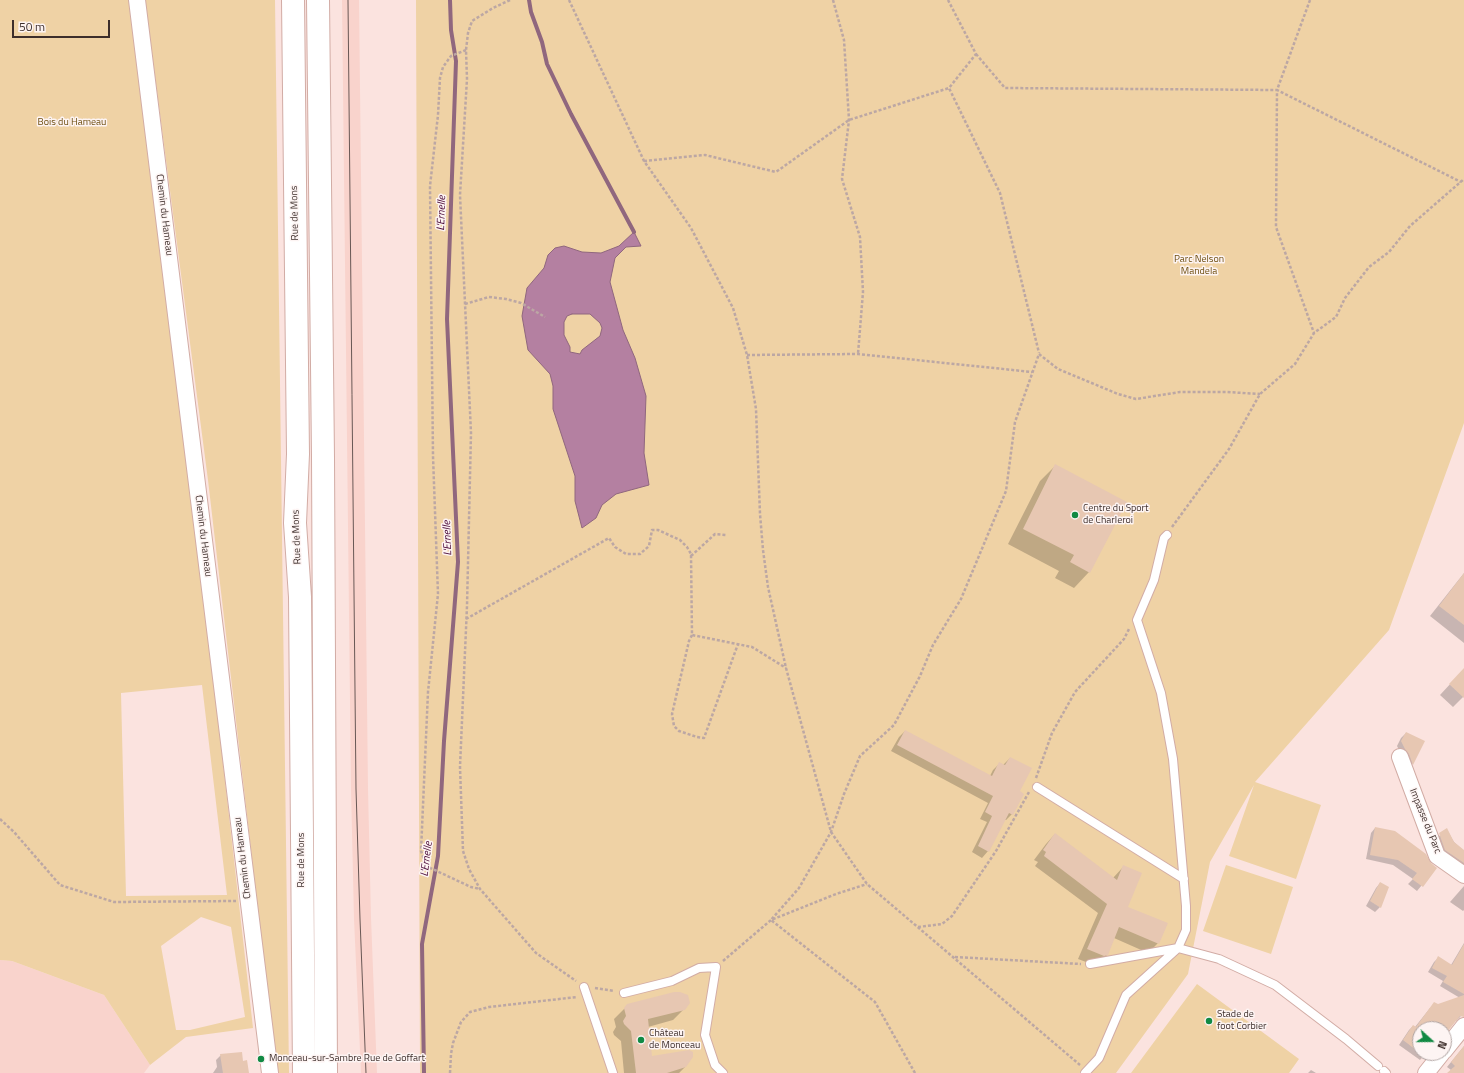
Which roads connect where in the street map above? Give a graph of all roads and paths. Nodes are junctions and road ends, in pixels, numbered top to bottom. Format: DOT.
graph roads {
  1 [pos="137,0"];
  2 [pos="293,0"];
  3 [pos="318,0"];
  4 [pos="510,0"];
  5 [pos="569,0"];
  6 [pos="833,0"];
  7 [pos="948,0"];
  8 [pos="1310,0"];
  9 [pos="466,50"];
  10 [pos="976,54"];
  11 [pos="949,88"];
  12 [pos="1277,90"];
  13 [pos="849,120"];
  14 [pos="644,162"];
  15 [pos="1464,179"];
  16 [pos="1461,182"];
  17 [pos="465,304"];
  18 [pos="545,317"];
  19 [pos="1314,333"];
  20 [pos="858,354"];
  21 [pos="1039,354"];
  22 [pos="747,355"];
  23 [pos="1032,372"];
  24 [pos="1260,394"];
  25 [pos="726,535"];
  26 [pos="1167,535"];
  27 [pos="691,557"];
  28 [pos="466,619"];
  29 [pos="1131,625"];
  30 [pos="692,635"];
  31 [pos="738,644"];
  32 [pos="786,668"];
  33 [pos="1400,757"];
  34 [pos="1034,785"];
  35 [pos="0,819"];
  36 [pos="831,832"];
  37 [pos="1464,875"];
  38 [pos="1184,879"];
  39 [pos="866,884"];
  40 [pos="480,889"];
  41 [pos="248,901"];
  42 [pos="771,920"];
  43 [pos="918,927"];
  44 [pos="1178,948"];
  45 [pos="954,957"];
  46 [pos="1090,964"];
  47 [pos="716,967"];
  48 [pos="584,987"];
  49 [pos="624,993"];
  50 [pos="588,996"];
  51 [pos="1464,1026"];
  52 [pos="1452,1041"];
  53 [pos="1436,1061"];
  54 [pos="1382,1070"];
  55 [pos="1086,1072"];
  56 [pos="270,1073"];
  57 [pos="304,1073"];
  58 [pos="326,1073"];
  59 [pos="450,1073"];
  60 [pos="613,1073"];
  61 [pos="723,1073"];
  62 [pos="915,1073"];
  63 [pos="1426,1073"];
  1 -- 41 [label="street, Chemin du Hameau"];
  2 -- 57 [label="highway, Rue de Mons"];
  3 -- 58 [label="highway"];
  4 -- 9 [label="path"];
  5 -- 14 [label="path"];
  6 -- 13 [label="path"];
  7 -- 10 [label="path"];
  8 -- 12 [label="path"];
  9 -- 17 [label="path"];
  9 -- 40 [label="path"];
  10 -- 11 [label="path"];
  10 -- 12 [label="path"];
  11 -- 13 [label="path"];
  11 -- 21 [label="path"];
  12 -- 16 [label="path"];
  12 -- 19 [label="path"];
  13 -- 14 [label="path"];
  13 -- 20 [label="path"];
  14 -- 22 [label="path"];
  15 -- 16 [label="path"];
  16 -- 19 [label="path"];
  17 -- 18 [label="path"];
  17 -- 28 [label="path"];
  19 -- 24 [label="path"];
  20 -- 22 [label="path"];
  20 -- 23 [label="path"];
  21 -- 23 [label="path"];
  21 -- 24 [label="path"];
  22 -- 32 [label="path"];
  23 -- 36 [label="path"];
  24 -- 26 [label="path"];
  25 -- 27 [label="path"];
  26 -- 38 [label="lane"];
  27 -- 28 [label="path"];
  27 -- 30 [label="path"];
  28 -- 40 [label="path"];
  29 -- 34 [label="path"];
  30 -- 31 [label="path"];
  30 -- 31 [label="path"];
  31 -- 32 [label="path"];
  32 -- 36 [label="path"];
  33 -- 37 [label="street, Impasse du Parc"];
  34 -- 38 [label="lane"];
  34 -- 43 [label="path"];
  35 -- 41 [label="path"];
  36 -- 39 [label="path"];
  36 -- 42 [label="path"];
  38 -- 44 [label="lane"];
  39 -- 42 [label="path"];
  39 -- 43 [label="path"];
  40 -- 48 [label="path"];
  41 -- 56 [label="street, Chemin du Hameau"];
  42 -- 47 [label="path"];
  42 -- 62 [label="path"];
  43 -- 45 [label="path"];
  44 -- 46 [label="lane"];
  44 -- 54 [label="lane"];
  44 -- 55 [label="lane"];
  45 -- 46 [label="path"];
  45 -- 55 [label="path"];
  47 -- 49 [label="lane"];
  47 -- 61 [label="lane"];
  48 -- 49 [label="path"];
  48 -- 50 [label="lane"];
  50 -- 59 [label="path"];
  50 -- 60 [label="lane"];
  51 -- 52 [label="street"];
  53 -- 63 [label="street"];
}
